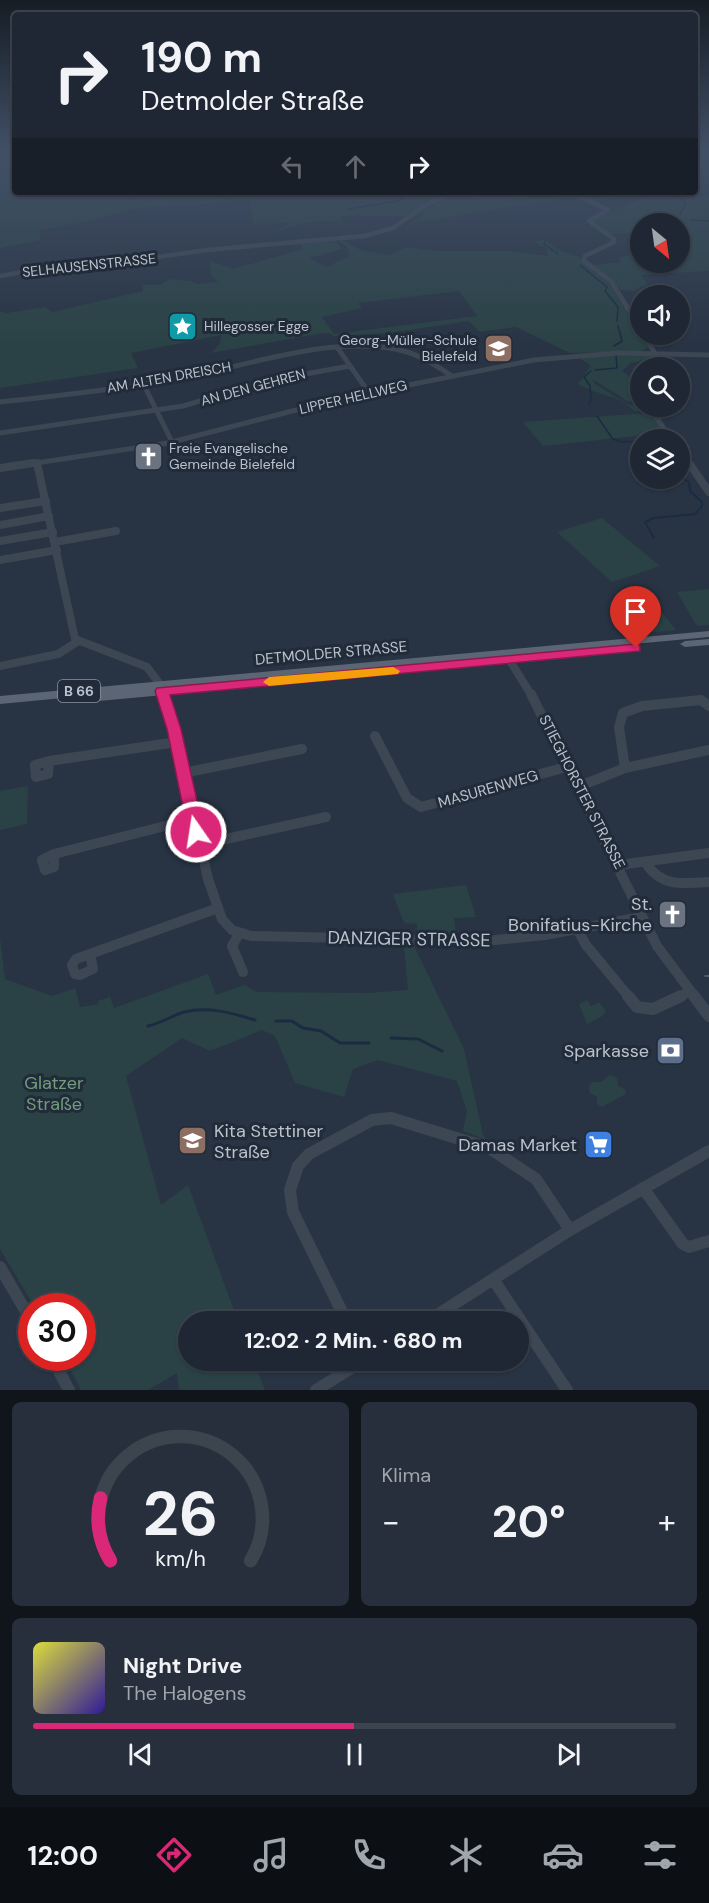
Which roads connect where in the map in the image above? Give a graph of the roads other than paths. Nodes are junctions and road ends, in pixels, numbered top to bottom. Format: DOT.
graph roads {
  1 [pos="409,217"];
  2 [pos="596,217"];
  3 [pos="0,276"];
  4 [pos="630,312"];
  5 [pos="650,345"];
  6 [pos="337,347"];
  7 [pos="654,353"];
  8 [pos="709,355"];
  9 [pos="656,357"];
  10 [pos="350,366"];
  11 [pos="452,376"];
  12 [pos="143,383"];
  13 [pos="369,393"];
  14 [pos="0,402"];
  15 [pos="157,411"];
  16 [pos="0,433"];
  17 [pos="172,442"];
  18 [pos="37,463"];
  19 [pos="690,465"];
  20 [pos="0,468"];
  21 [pos="709,492"];
  22 [pos="46,501"];
  23 [pos="0,508"];
  24 [pos="49,516"];
  25 [pos="0,525"];
  26 [pos="116,531"];
  27 [pos="53,532"];
  28 [pos="0,541"];
  29 [pos="56,546"];
  30 [pos="0,560"];
  31 [pos="709,634"];
  32 [pos="77,642"];
  33 [pos="709,642"];
  34 [pos="508,657"];
  35 [pos="0,666"];
  36 [pos="160,687"];
  37 [pos="0,700"];
  38 [pos="0,706"];
  39 [pos="709,706"];
  40 [pos="375,736"];
  41 [pos="177,742"];
  42 [pos="302,749"];
  43 [pos="709,750"];
  44 [pos="50,761"];
  45 [pos="570,766"];
  46 [pos="625,768"];
  47 [pos="183,773"];
  48 [pos="580,786"];
  49 [pos="326,817"];
  50 [pos="193,819"];
  51 [pos="199,845"];
  52 [pos="709,853"];
  53 [pos="54,854"];
  54 [pos="645,862"];
  55 [pos="618,865"];
  56 [pos="709,882"];
  57 [pos="218,908"];
  58 [pos="641,917"];
  59 [pos="578,929"];
  60 [pos="239,933"];
  61 [pos="90,954"];
  62 [pos="243,972"];
  63 [pos="689,992"];
  64 [pos="709,1016"];
  65 [pos="709,1151"];
  66 [pos="643,1188"];
  67 [pos="570,1230"];
  68 [pos="709,1241"];
  69 [pos="0,1267"];
  70 [pos="493,1279"];
  71 [pos="18,1298"];
  72 [pos="342,1311"];
  73 [pos="443,1311"];
  74 [pos="59,1371"];
  75 [pos="346,1371"];
  76 [pos="69,1390"];
  77 [pos="316,1390"];
  78 [pos="567,1390"];
  1 -- 3 [label="street, SELHAUSENSTRASSE"];
  2 -- 4 [label="street"];
  5 -- 7 [label="street"];
  6 -- 10 [label="street"];
  6 -- 11 [label="street, AM ALTEN DREISCH"];
  6 -- 12 [label="street, AM ALTEN DREISCH"];
  7 -- 8 [label="street, LIPPER HELLWEG"];
  7 -- 9 [label="street"];
  7 -- 11 [label="street, LIPPER HELLWEG"];
  10 -- 13 [label="street"];
  10 -- 15 [label="street, AN DEN GEHREN"];
  11 -- 13 [label="street, LIPPER HELLWEG"];
  12 -- 14 [label="street, AM ALTEN DREISCH"];
  12 -- 15 [label="street"];
  13 -- 17 [label="street, LIPPER HELLWEG"];
  15 -- 16 [label="street, AN DEN GEHREN"];
  15 -- 17 [label="street"];
  17 -- 18 [label="street, LIPPER HELLWEG"];
  18 -- 20 [label="street, LIPPER HELLWEG"];
  18 -- 22 [label="street"];
  19 -- 21 [label="street"];
  22 -- 23 [label="street"];
  22 -- 24 [label="street"];
  24 -- 25 [label="street"];
  24 -- 27 [label="street"];
  26 -- 29 [label="street"];
  27 -- 28 [label="street"];
  27 -- 29 [label="street"];
  29 -- 30 [label="street"];
  29 -- 32 [label="street"];
  31 -- 34 [label="main road, DETMOLDER STRASSE / B 66"];
  32 -- 35 [label="street"];
  32 -- 36 [label="street"];
  33 -- 34 [label="main road, DETMOLDER STRASSE / B 66"];
  34 -- 36 [label="main road, DETMOLDER STRASSE / B 66"];
  34 -- 45 [label="street, STIEGHORSTER STRASSE"];
  36 -- 37 [label="main road, DETMOLDER STRASSE / B 66"];
  36 -- 38 [label="main road, DETMOLDER STRASSE / B 66"];
  36 -- 41 [label="street"];
  39 -- 46 [label="street"];
  40 -- 45 [label="street, MASURENWEG"];
  41 -- 44 [label="street"];
  41 -- 47 [label="street"];
  42 -- 47 [label="street"];
  43 -- 46 [label="street"];
  45 -- 48 [label="street, STIEGHORSTER STRASSE"];
  46 -- 48 [label="street"];
  47 -- 50 [label="street"];
  48 -- 55 [label="street, STIEGHORSTER STRASSE"];
  49 -- 51 [label="street"];
  50 -- 51 [label="street"];
  50 -- 53 [label="street"];
  51 -- 57 [label="street"];
  52 -- 54 [label="street"];
  54 -- 55 [label="street"];
  54 -- 56 [label="street"];
  55 -- 58 [label="street, STIEGHORSTER STRASSE"];
  57 -- 60 [label="street"];
  57 -- 61 [label="street"];
  58 -- 59 [label="street, DANZIGER STRASSE"];
  58 -- 63 [label="street, STIEGHORSTER STRASSE"];
  59 -- 60 [label="street, DANZIGER STRASSE"];
  59 -- 63 [label="street"];
  60 -- 62 [label="street"];
  63 -- 64 [label="street, STIEGHORSTER STRASSE"];
  65 -- 66 [label="street"];
  66 -- 67 [label="street"];
  66 -- 68 [label="street"];
  67 -- 70 [label="street"];
  67 -- 72 [label="street"];
  69 -- 71 [label="street"];
  70 -- 73 [label="street"];
  70 -- 78 [label="street"];
  74 -- 76 [label="street"];
  75 -- 77 [label="street"];
}
